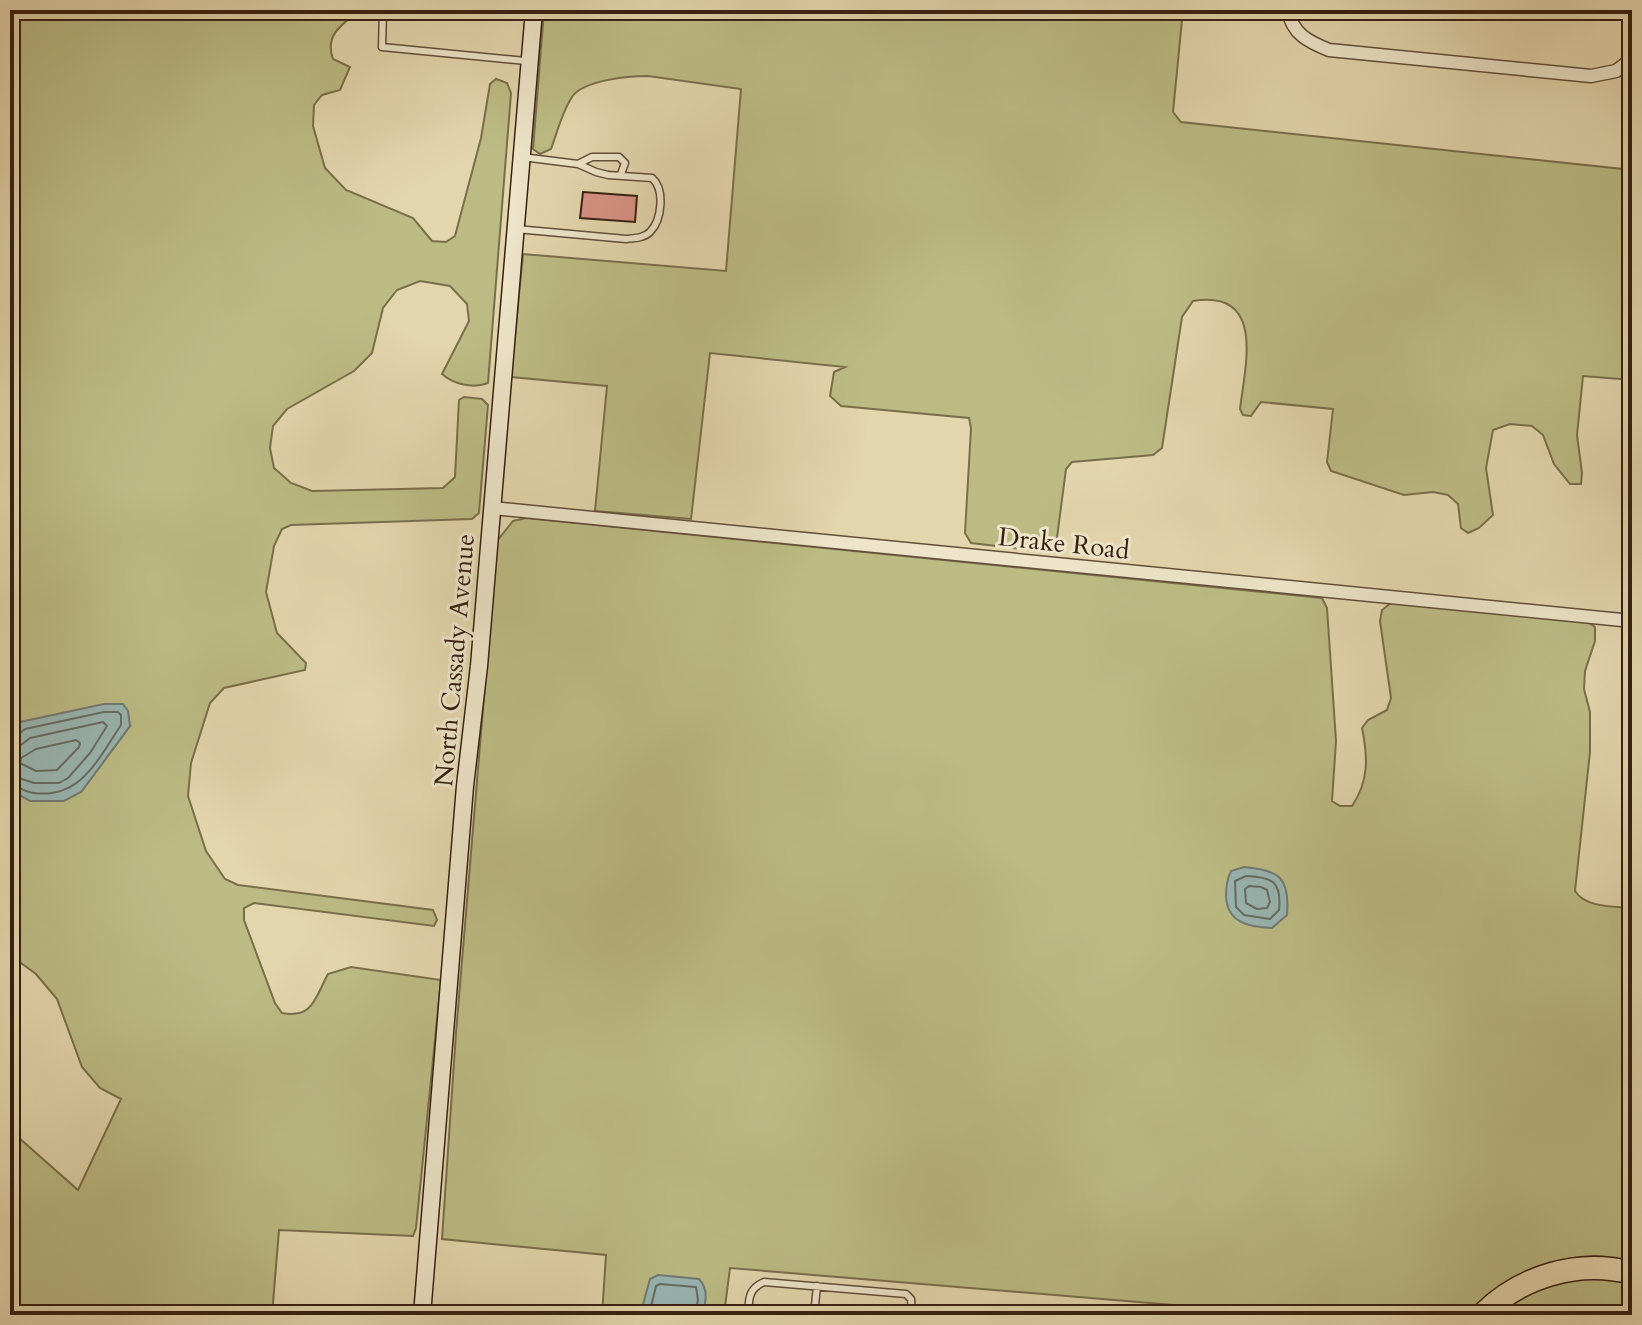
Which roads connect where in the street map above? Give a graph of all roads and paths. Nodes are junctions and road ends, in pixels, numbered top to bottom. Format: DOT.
graph roads {
  1 [pos="383,10"];
  2 [pos="534,10"];
  3 [pos="1288,10"];
  4 [pos="530,61"];
  5 [pos="1630,62"];
  6 [pos="522,157"];
  7 [pos="578,164"];
  8 [pos="621,174"];
  9 [pos="516,229"];
  10 [pos="492,508"];
  11 [pos="1632,607"];
  12 [pos="1628,620"];
  13 [pos="1632,1273"];
  14 [pos="817,1286"];
  15 [pos="422,1315"];
  16 [pos="748,1315"];
  17 [pos="814,1315"];
  18 [pos="912,1315"];
  19 [pos="963,1315"];
  20 [pos="1014,1315"];
  21 [pos="1482,1315"];
  1 -- 4 [label="lane"];
  2 -- 4 [label="main road, North Cassady Avenue"];
  3 -- 5 [label="street"];
  4 -- 6 [label="main road, North Cassady Avenue"];
  6 -- 7 [label="lane"];
  6 -- 9 [label="main road, North Cassady Avenue"];
  7 -- 8 [label="lane"];
  7 -- 8 [label="lane"];
  8 -- 9 [label="lane"];
  9 -- 10 [label="main road, North Cassady Avenue"];
  10 -- 12 [label="street, Drake Road"];
  10 -- 15 [label="main road, North Cassady Avenue"];
  11 -- 12 [label="lane"];
  13 -- 21 [label="highway"];
  14 -- 16 [label="lane"];
  14 -- 17 [label="lane"];
  14 -- 18 [label="lane"];
  19 -- 20 [label="lane"];
}
